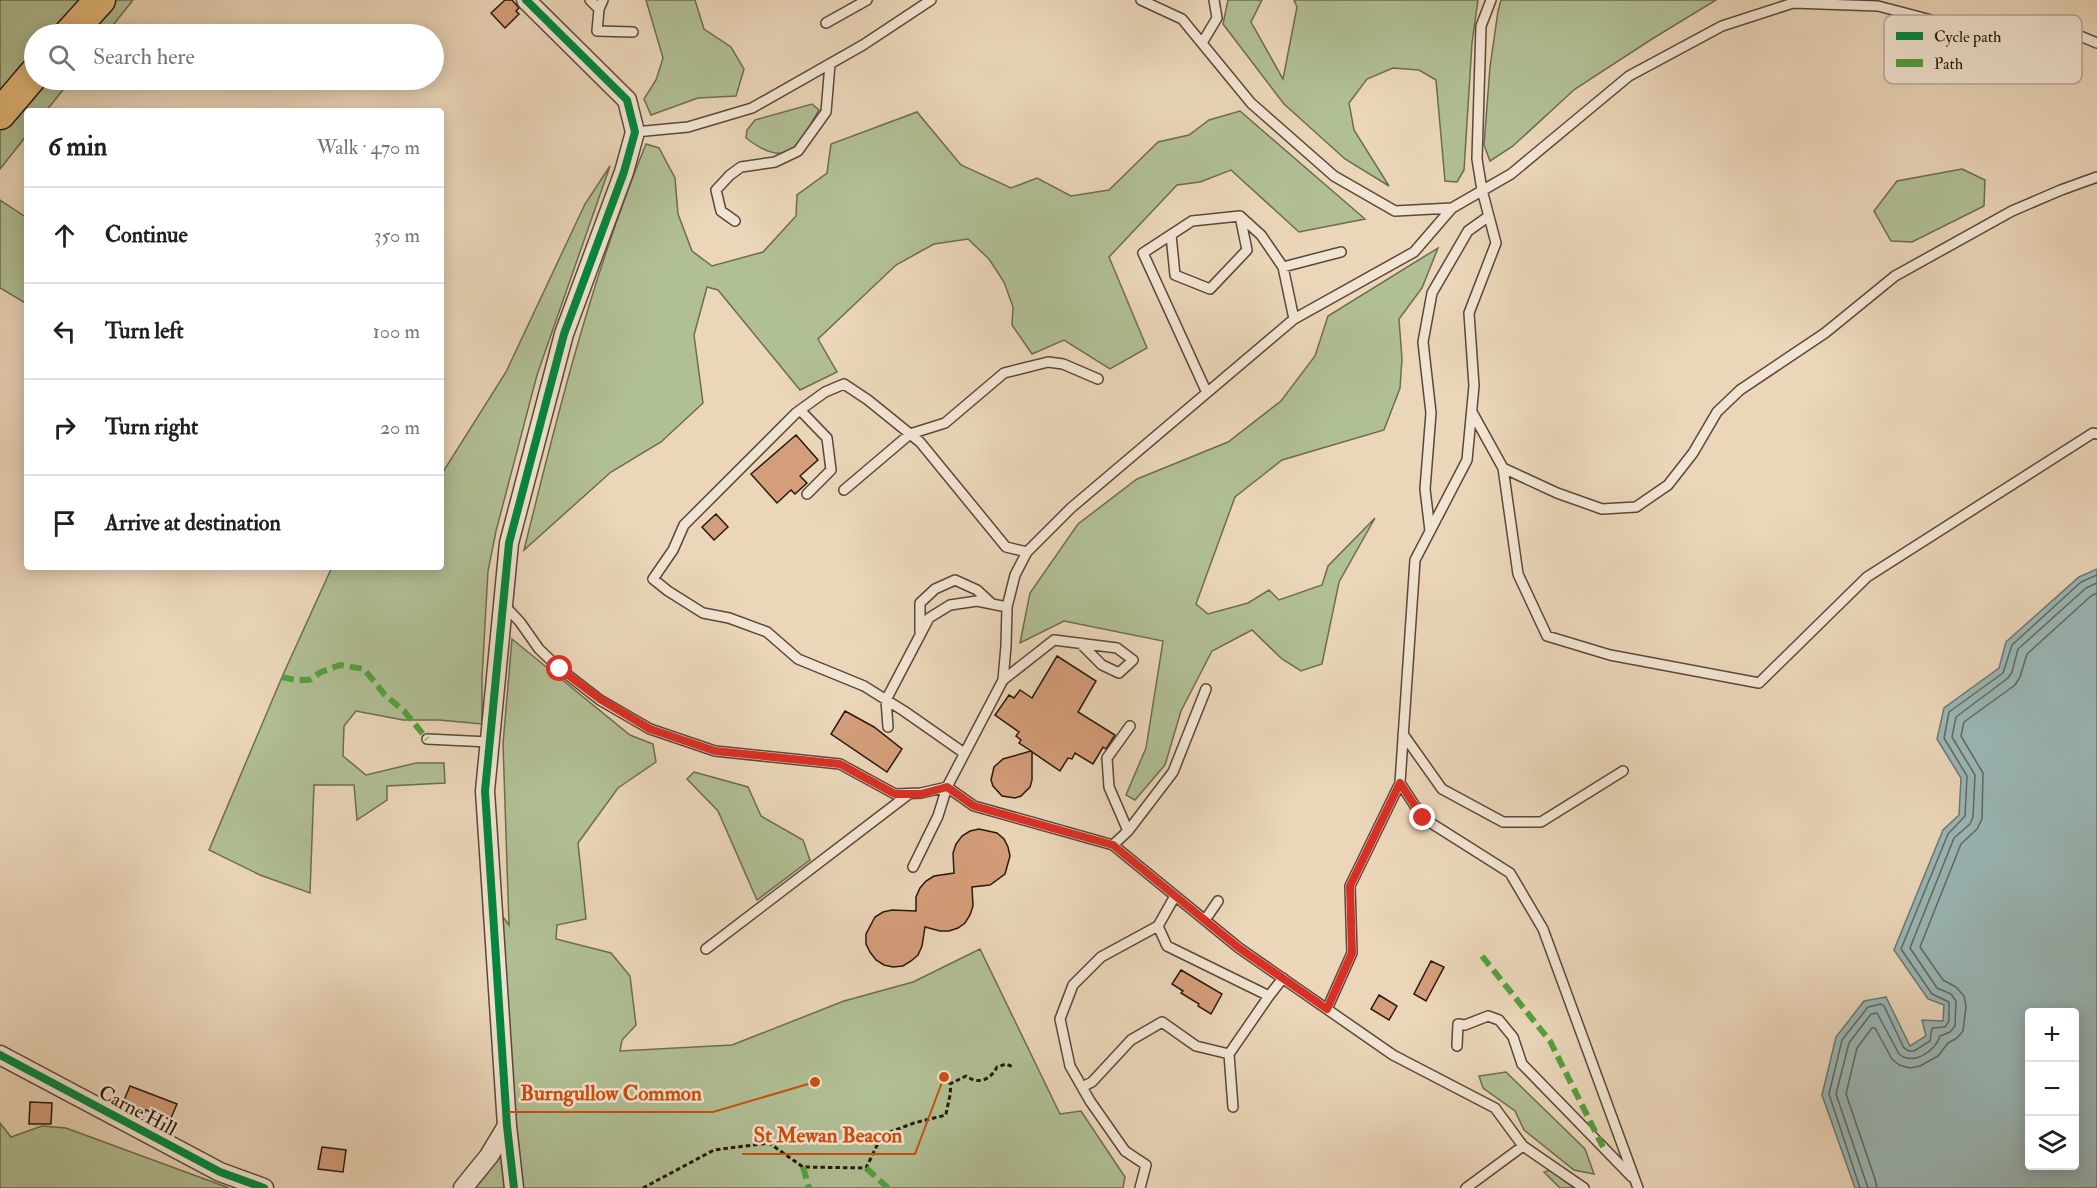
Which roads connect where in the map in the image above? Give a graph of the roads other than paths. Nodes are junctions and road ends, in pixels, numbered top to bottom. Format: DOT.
graph roads {
  1 [pos="100,0"];
  2 [pos="526,0"];
  3 [pos="590,0"];
  4 [pos="867,0"];
  5 [pos="931,0"];
  6 [pos="1141,0"];
  7 [pos="1214,0"];
  8 [pos="1491,0"];
  9 [pos="601,5"];
  10 [pos="1912,15"];
  11 [pos="826,23"];
  12 [pos="78,24"];
  13 [pos="633,32"];
  14 [pos="2082,37"];
  15 [pos="1202,43"];
  16 [pos="2097,43"];
  17 [pos="830,64"];
  18 [pos="24,86"];
  19 [pos="0,114"];
  20 [pos="635,132"];
  21 [pos="2097,177"];
  22 [pos="1482,190"];
  23 [pos="1452,208"];
  24 [pos="1240,216"];
  25 [pos="1489,216"];
  26 [pos="735,221"];
  27 [pos="1171,235"];
  28 [pos="1341,252"];
  29 [pos="1283,267"];
  30 [pos="1294,319"];
  31 [pos="1098,379"];
  32 [pos="1206,393"];
  33 [pos="800,410"];
  34 [pos="1472,412"];
  35 [pos="910,434"];
  36 [pos="2097,434"];
  37 [pos="1503,468"];
  38 [pos="844,490"];
  39 [pos="807,494"];
  40 [pos="1430,531"];
  41 [pos="1027,552"];
  42 [pos="502,604"];
  43 [pos="993,604"];
  44 [pos="1007,607"];
  45 [pos="920,638"];
  46 [pos="1080,643"];
  47 [pos="1003,680"];
  48 [pos="1206,689"];
  49 [pos="886,700"];
  50 [pos="1130,726"];
  51 [pos="888,727"];
  52 [pos="1403,734"];
  53 [pos="427,739"];
  54 [pos="489,742"];
  55 [pos="964,753"];
  56 [pos="1623,771"];
  57 [pos="1400,783"];
  58 [pos="947,787"];
  59 [pos="909,794"];
  60 [pos="1128,831"];
  61 [pos="1113,845"];
  62 [pos="913,867"];
  63 [pos="1175,896"];
  64 [pos="1218,901"];
  65 [pos="1205,920"];
  66 [pos="1158,926"];
  67 [pos="706,949"];
  68 [pos="1283,978"];
  69 [pos="1269,996"];
  70 [pos="1327,1009"];
  71 [pos="1457,1046"];
  72 [pos="1229,1054"];
  73 [pos="0,1056"];
  74 [pos="1082,1087"];
  75 [pos="1233,1107"];
  76 [pos="507,1126"];
  77 [pos="1524,1146"];
  78 [pos="1637,1185"];
  79 [pos="264,1188"];
  80 [pos="463,1188"];
  81 [pos="514,1188"];
  82 [pos="1140,1188"];
  83 [pos="1466,1188"];
  84 [pos="1584,1188"];
  1 -- 12 [label="main road"];
  2 -- 20 [label="street"];
  3 -- 9 [label="lane"];
  4 -- 11 [label="lane"];
  5 -- 17 [label="lane"];
  6 -- 15 [label="lane"];
  7 -- 15 [label="lane"];
  8 -- 22 [label="lane"];
  9 -- 13 [label="lane"];
  10 -- 22 [label="lane"];
  14 -- 16 [label="lane"];
  15 -- 23 [label="lane"];
  17 -- 20 [label="lane"];
  17 -- 26 [label="lane"];
  18 -- 19 [label="main road"];
  20 -- 42 [label="street"];
  21 -- 37 [label="lane"];
  22 -- 23 [label="lane"];
  22 -- 25 [label="lane"];
  23 -- 30 [label="lane"];
  24 -- 27 [label="lane"];
  24 -- 27 [label="lane"];
  24 -- 29 [label="lane"];
  25 -- 34 [label="lane"];
  25 -- 40 [label="lane"];
  27 -- 32 [label="lane"];
  28 -- 29 [label="lane"];
  29 -- 30 [label="lane"];
  30 -- 32 [label="lane"];
  31 -- 35 [label="lane"];
  32 -- 41 [label="lane"];
  33 -- 35 [label="lane"];
  33 -- 39 [label="lane"];
  33 -- 49 [label="lane"];
  34 -- 37 [label="lane"];
  34 -- 40 [label="lane"];
  35 -- 38 [label="lane"];
  35 -- 41 [label="lane"];
  36 -- 37 [label="lane"];
  40 -- 52 [label="lane"];
  41 -- 44 [label="lane"];
  42 -- 54 [label="street"];
  42 -- 59 [label="lane"];
  43 -- 44 [label="lane"];
  43 -- 45 [label="lane"];
  43 -- 45 [label="lane"];
  44 -- 47 [label="lane"];
  45 -- 49 [label="lane"];
  46 -- 46 [label="lane"];
  46 -- 47 [label="lane"];
  47 -- 55 [label="lane"];
  48 -- 60 [label="lane"];
  49 -- 51 [label="lane"];
  49 -- 55 [label="lane"];
  50 -- 60 [label="lane"];
  52 -- 56 [label="lane"];
  52 -- 57 [label="lane"];
  53 -- 54 [label="lane"];
  54 -- 76 [label="street"];
  55 -- 58 [label="lane"];
  57 -- 70 [label="lane"];
  57 -- 78 [label="lane"];
  58 -- 59 [label="lane"];
  58 -- 61 [label="lane"];
  58 -- 62 [label="lane"];
  59 -- 67 [label="lane"];
  60 -- 61 [label="lane"];
  61 -- 63 [label="lane"];
  63 -- 65 [label="lane"];
  63 -- 66 [label="lane"];
  64 -- 65 [label="lane"];
  65 -- 68 [label="lane"];
  66 -- 69 [label="lane"];
  66 -- 74 [label="lane"];
  68 -- 69 [label="lane"];
  68 -- 70 [label="lane"];
  69 -- 72 [label="lane"];
  70 -- 77 [label="lane"];
  71 -- 78 [label="lane"];
  72 -- 74 [label="lane"];
  72 -- 75 [label="lane"];
  73 -- 79 [label="street, Carne Hill"];
  74 -- 82 [label="lane"];
  76 -- 80 [label="street"];
  76 -- 81 [label="street"];
  77 -- 83 [label="lane"];
  77 -- 84 [label="lane"];
}
